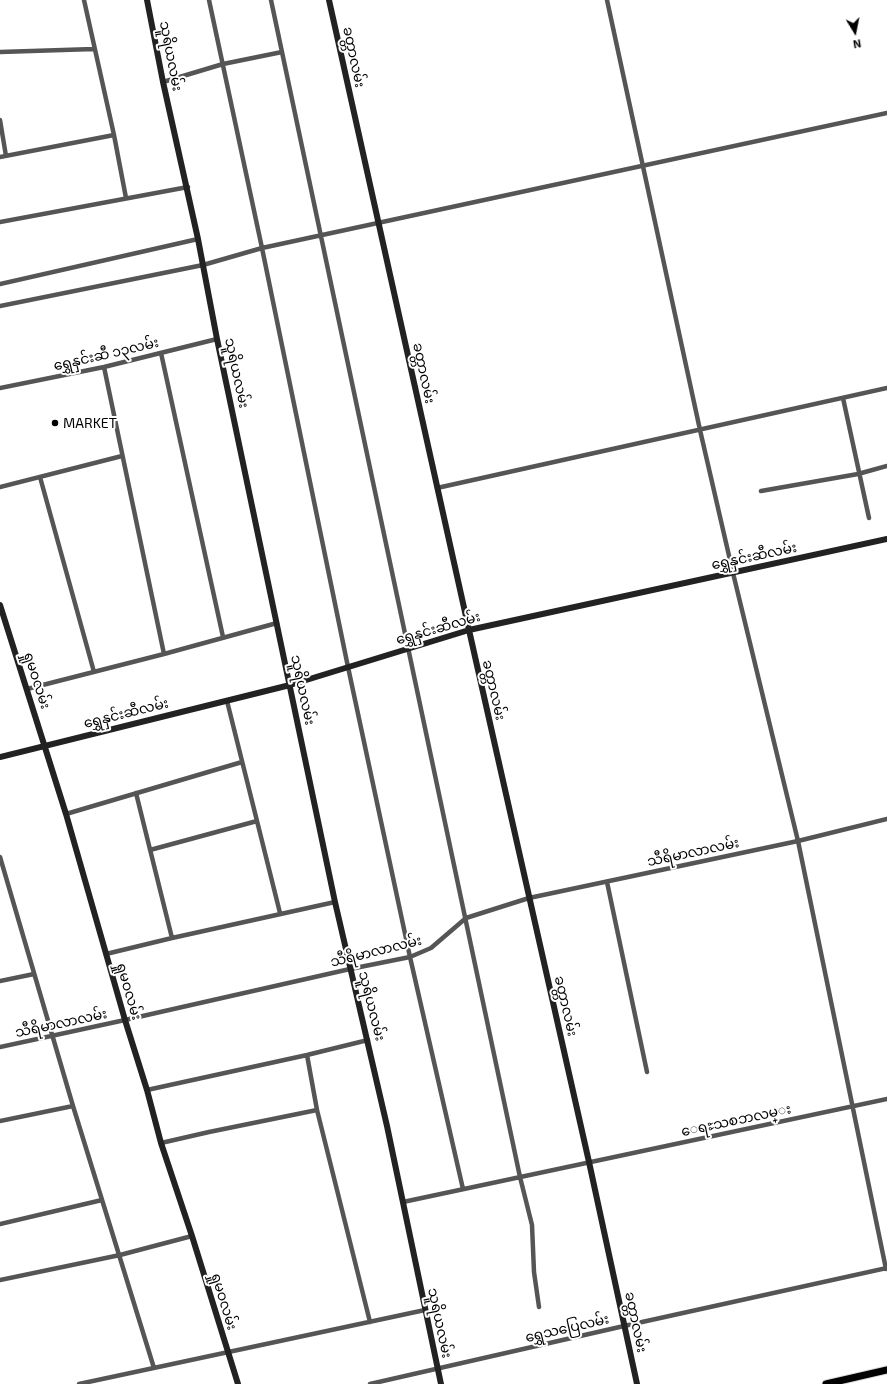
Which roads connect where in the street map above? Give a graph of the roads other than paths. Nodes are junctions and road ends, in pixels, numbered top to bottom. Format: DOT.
graph roads {
  1 [pos="84,0"];
  2 [pos="147,0"];
  3 [pos="209,0"];
  4 [pos="271,0"];
  5 [pos="330,0"];
  6 [pos="607,0"];
  7 [pos="94,50"];
  8 [pos="0,52"];
  9 [pos="282,52"];
  10 [pos="223,64"];
  11 [pos="163,82"];
  12 [pos="887,113"];
  13 [pos="0,120"];
  14 [pos="114,135"];
  15 [pos="6,156"];
  16 [pos="0,157"];
  17 [pos="643,166"];
  18 [pos="188,187"];
  19 [pos="126,198"];
  20 [pos="0,222"];
  21 [pos="379,223"];
  22 [pos="321,236"];
  23 [pos="198,239"];
  24 [pos="262,248"];
  25 [pos="203,265"];
  26 [pos="0,284"];
  27 [pos="0,306"];
  28 [pos="217,339"];
  29 [pos="162,353"];
  30 [pos="104,367"];
  31 [pos="0,388"];
  32 [pos="887,388"];
  33 [pos="843,398"];
  34 [pos="700,430"];
  35 [pos="122,456"];
  36 [pos="887,466"];
  37 [pos="858,474"];
  38 [pos="40,477"];
  39 [pos="0,487"];
  40 [pos="437,488"];
  41 [pos="761,492"];
  42 [pos="869,518"];
  43 [pos="887,539"];
  44 [pos="732,573"];
  45 [pos="0,605"];
  46 [pos="277,623"];
  47 [pos="469,630"];
  48 [pos="223,638"];
  49 [pos="409,648"];
  50 [pos="164,654"];
  51 [pos="348,667"];
  52 [pos="94,672"];
  53 [pos="290,685"];
  54 [pos="27,689"];
  55 [pos="227,701"];
  56 [pos="45,746"];
  57 [pos="0,758"];
  58 [pos="242,762"];
  59 [pos="136,793"];
  60 [pos="66,814"];
  61 [pos="887,819"];
  62 [pos="257,821"];
  63 [pos="798,841"];
  64 [pos="150,850"];
  65 [pos="0,857"];
  66 [pos="607,882"];
  67 [pos="529,898"];
  68 [pos="335,902"];
  69 [pos="280,913"];
  70 [pos="466,918"];
  71 [pos="172,938"];
  72 [pos="106,954"];
  73 [pos="410,957"];
  74 [pos="350,969"];
  75 [pos="34,974"];
  76 [pos="0,981"];
  77 [pos="125,1020"];
  78 [pos="52,1036"];
  79 [pos="368,1040"];
  80 [pos="0,1047"];
  81 [pos="307,1055"];
  82 [pos="647,1072"];
  83 [pos="147,1090"];
  84 [pos="887,1099"];
  85 [pos="73,1106"];
  86 [pos="852,1107"];
  87 [pos="317,1110"];
  88 [pos="0,1121"];
  89 [pos="161,1144"];
  90 [pos="589,1162"];
  91 [pos="520,1177"];
  92 [pos="463,1189"];
  93 [pos="102,1200"];
  94 [pos="403,1202"];
  95 [pos="0,1224"];
  96 [pos="192,1236"];
  97 [pos="120,1255"];
  98 [pos="886,1269"];
  99 [pos="0,1280"];
  100 [pos="539,1307"];
  101 [pos="425,1310"];
  102 [pos="370,1322"];
  103 [pos="624,1326"];
  104 [pos="227,1352"];
  105 [pos="154,1368"];
  106 [pos="438,1369"];
  107 [pos="887,1370"];
  108 [pos="80,1384"];
  109 [pos="238,1384"];
  110 [pos="370,1384"];
  111 [pos="441,1384"];
  112 [pos="637,1384"];
  113 [pos="826,1384"];
  1 -- 7 [label="street"];
  2 -- 11 [label="street, သူရိယလမ်း"];
  3 -- 10 [label="street"];
  4 -- 9 [label="street"];
  5 -- 21 [label="street, ခတ္တာလမ်း"];
  6 -- 17 [label="street"];
  7 -- 8 [label="street"];
  7 -- 14 [label="street"];
  9 -- 10 [label="street"];
  9 -- 22 [label="street"];
  10 -- 11 [label="street"];
  10 -- 24 [label="street"];
  11 -- 18 [label="street, သူရိယလမ်း"];
  12 -- 17 [label="street"];
  13 -- 15 [label="street"];
  14 -- 15 [label="street"];
  14 -- 19 [label="street"];
  15 -- 16 [label="street"];
  17 -- 21 [label="street"];
  17 -- 34 [label="street"];
  18 -- 19 [label="street"];
  18 -- 23 [label="street, သူရိယလမ်း"];
  19 -- 20 [label="street"];
  21 -- 22 [label="street"];
  21 -- 40 [label="street, ခတ္တာလမ်း"];
  22 -- 24 [label="street"];
  22 -- 49 [label="street"];
  23 -- 25 [label="street, သူရိယလမ်း"];
  23 -- 26 [label="street"];
  24 -- 25 [label="street"];
  24 -- 51 [label="street"];
  25 -- 27 [label="street"];
  25 -- 28 [label="street, သူရိယလမ်း"];
  28 -- 29 [label="street, ရွှေနှင်းဆီ ၁၃လမ်း"];
  28 -- 46 [label="street, သူရိယလမ်း"];
  29 -- 30 [label="street, ရွှေနှင်းဆီ ၁၃လမ်း"];
  29 -- 48 [label="street"];
  30 -- 31 [label="street, ရွှေနှင်းဆီ ၁၃လမ်း"];
  30 -- 35 [label="street"];
  32 -- 33 [label="street"];
  33 -- 34 [label="street"];
  33 -- 37 [label="street"];
  34 -- 40 [label="street"];
  34 -- 44 [label="street"];
  35 -- 38 [label="street"];
  35 -- 50 [label="street"];
  36 -- 37 [label="street"];
  37 -- 41 [label="street"];
  37 -- 42 [label="street"];
  38 -- 39 [label="street"];
  38 -- 52 [label="street"];
  40 -- 47 [label="street, ခတ္တာလမ်း"];
  43 -- 44 [label="street, ရွှေနှင်းဆီလမ်း"];
  44 -- 47 [label="street, ရွှေနှင်းဆီလမ်း"];
  44 -- 63 [label="street"];
  45 -- 54 [label="street, ရှုမဝလမ်း"];
  46 -- 48 [label="street"];
  46 -- 53 [label="street, သူရိယလမ်း"];
  47 -- 49 [label="street, ရွှေနှင်းဆီလမ်း"];
  47 -- 67 [label="street, ခတ္တာလမ်း"];
  48 -- 50 [label="street"];
  49 -- 51 [label="street, ရွှေနှင်းဆီလမ်း"];
  49 -- 70 [label="street"];
  50 -- 52 [label="street"];
  51 -- 53 [label="street, ရွှေနှင်းဆီလမ်း"];
  51 -- 73 [label="street"];
  52 -- 54 [label="street"];
  53 -- 55 [label="street, ရွှေနှင်းဆီလမ်း"];
  53 -- 68 [label="street, သူရိယလမ်း"];
  54 -- 56 [label="street, ရှုမဝလမ်း"];
  55 -- 56 [label="street, ရွှေနှင်းဆီလမ်း"];
  55 -- 58 [label="street"];
  56 -- 57 [label="street, ရွှေနှင်းဆီလမ်း"];
  56 -- 60 [label="street, ရှုမဝလမ်း"];
  58 -- 59 [label="street"];
  58 -- 62 [label="street"];
  59 -- 60 [label="street"];
  59 -- 64 [label="street"];
  60 -- 72 [label="street, ရှုမဝလမ်း"];
  61 -- 63 [label="street, သီရိမာလာလမ်း"];
  62 -- 64 [label="street"];
  62 -- 69 [label="street"];
  63 -- 66 [label="street, သီရိမာလာလမ်း"];
  63 -- 86 [label="street"];
  64 -- 71 [label="street"];
  65 -- 75 [label="street"];
  66 -- 67 [label="street, သီရိမာလာလမ်း"];
  66 -- 82 [label="street"];
  67 -- 70 [label="street, သီရိမာလာလမ်း"];
  67 -- 90 [label="street, ခတ္တာလမ်း"];
  68 -- 69 [label="street"];
  68 -- 74 [label="street, သူရိယလမ်း"];
  69 -- 71 [label="street"];
  70 -- 73 [label="street, သီရိမာလာလမ်း"];
  70 -- 91 [label="street"];
  71 -- 72 [label="street"];
  72 -- 77 [label="street, ရှုမဝလမ်း"];
  73 -- 74 [label="street, သီရိမာလာလမ်း"];
  73 -- 92 [label="street"];
  74 -- 77 [label="street, သီရိမာလာလမ်း"];
  74 -- 79 [label="street, သူရိယလမ်း"];
  75 -- 76 [label="street"];
  75 -- 78 [label="street"];
  77 -- 78 [label="street, သီရိမာလာလမ်း"];
  77 -- 83 [label="street, ရှုမဝလမ်း"];
  78 -- 80 [label="street, သီရိမာလာလမ်း"];
  78 -- 85 [label="street"];
  79 -- 81 [label="street"];
  79 -- 94 [label="street, သူရိယလမ်း"];
  81 -- 83 [label="street"];
  81 -- 87 [label="street"];
  83 -- 89 [label="street, ရှုမဝလမ်း"];
  84 -- 86 [label="street, ေရႊသစၥာလမ္း"];
  85 -- 88 [label="street"];
  85 -- 93 [label="street"];
  86 -- 90 [label="street, ေရႊသစၥာလမ္း"];
  86 -- 98 [label="street"];
  87 -- 89 [label="street"];
  87 -- 102 [label="street"];
  89 -- 96 [label="street, ရှုမဝလမ်း"];
  90 -- 91 [label="street, ေရႊသစၥာလမ္း"];
  90 -- 103 [label="street, ခတ္တာလမ်း"];
  91 -- 92 [label="street, ေရႊသစၥာလမ္း"];
  91 -- 100 [label="street"];
  92 -- 94 [label="street, ေရႊသစၥာလမ္း"];
  93 -- 95 [label="street"];
  93 -- 97 [label="street"];
  94 -- 101 [label="street, သူရိယလမ်း"];
  96 -- 97 [label="street"];
  96 -- 104 [label="street, ရှုမဝလမ်း"];
  97 -- 99 [label="street"];
  97 -- 105 [label="street"];
  98 -- 103 [label="street, ရွှေသပြေလမ်း"];
  101 -- 102 [label="street"];
  101 -- 106 [label="street, သူရိယလမ်း"];
  102 -- 104 [label="street"];
  103 -- 106 [label="street, ရွှေသပြေလမ်း"];
  103 -- 112 [label="street, ခတ္တာလမ်း"];
  104 -- 105 [label="street"];
  104 -- 109 [label="street, ရှုမဝလမ်း"];
  105 -- 108 [label="street"];
  106 -- 110 [label="street, ရွှေသပြေလမ်း"];
  106 -- 111 [label="street, သူရိယလမ်း"];
  107 -- 113 [label="main road"];
}
